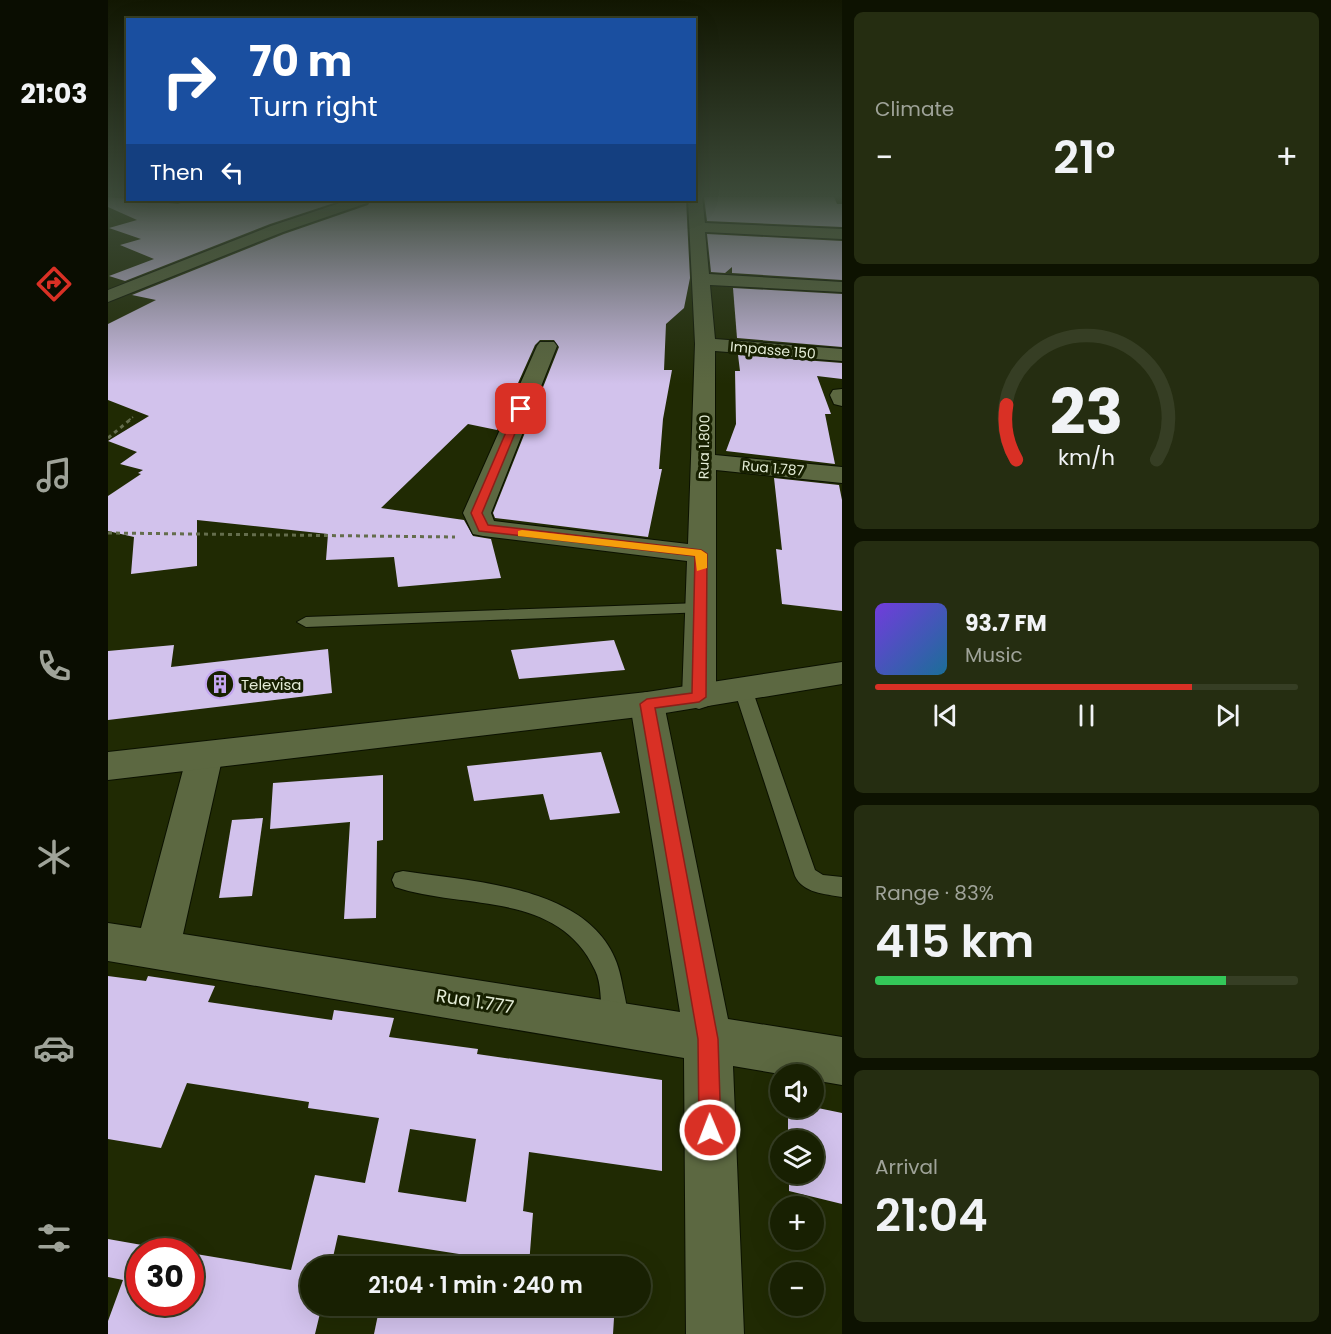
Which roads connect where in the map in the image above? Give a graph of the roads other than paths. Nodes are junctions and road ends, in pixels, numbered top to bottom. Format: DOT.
graph roads {
  1 [pos="202,259"];
  2 [pos="697,259"];
  3 [pos="699,279"];
  4 [pos="842,287"];
  5 [pos="108,296"];
  6 [pos="705,344"];
  7 [pos="547,346"];
  8 [pos="842,355"];
  9 [pos="704,462"];
  10 [pos="842,475"];
  11 [pos="701,554"];
  12 [pos="700,608"];
  13 [pos="306,622"];
  14 [pos="842,673"];
  15 [pos="743,689"];
  16 [pos="699,697"];
  17 [pos="647,704"];
  18 [pos="205,755"];
  19 [pos="108,766"];
  20 [pos="403,880"];
  21 [pos="842,887"];
  22 [pos="108,942"];
  23 [pos="157,950"];
  24 [pos="616,1024"];
  25 [pos="708,1039"];
  26 [pos="842,1061"];
  27 [pos="715,1334"];
  1 -- 5 [label="street"];
  2 -- 3 [label="street, Rua 1.800"];
  3 -- 4 [label="street"];
  3 -- 6 [label="street, Rua 1.800"];
  6 -- 8 [label="street, Impasse 150"];
  6 -- 9 [label="street, Rua 1.800"];
  7 -- 11 [label="street"];
  9 -- 10 [label="street, Rua 1.787"];
  9 -- 11 [label="street, Rua 1.800"];
  11 -- 12 [label="street, Rua 1.800"];
  12 -- 13 [label="lane"];
  12 -- 16 [label="street, Rua 1.800"];
  14 -- 15 [label="street"];
  15 -- 16 [label="street"];
  15 -- 21 [label="lane"];
  16 -- 17 [label="street"];
  17 -- 18 [label="street"];
  17 -- 25 [label="street"];
  18 -- 19 [label="street"];
  18 -- 23 [label="street"];
  20 -- 24 [label="lane"];
  22 -- 23 [label="street, Rua 1.777"];
  23 -- 24 [label="street, Rua 1.777"];
  24 -- 25 [label="street, Rua 1.777"];
  25 -- 26 [label="street, Rua 1.777"];
  25 -- 27 [label="street"];
}
